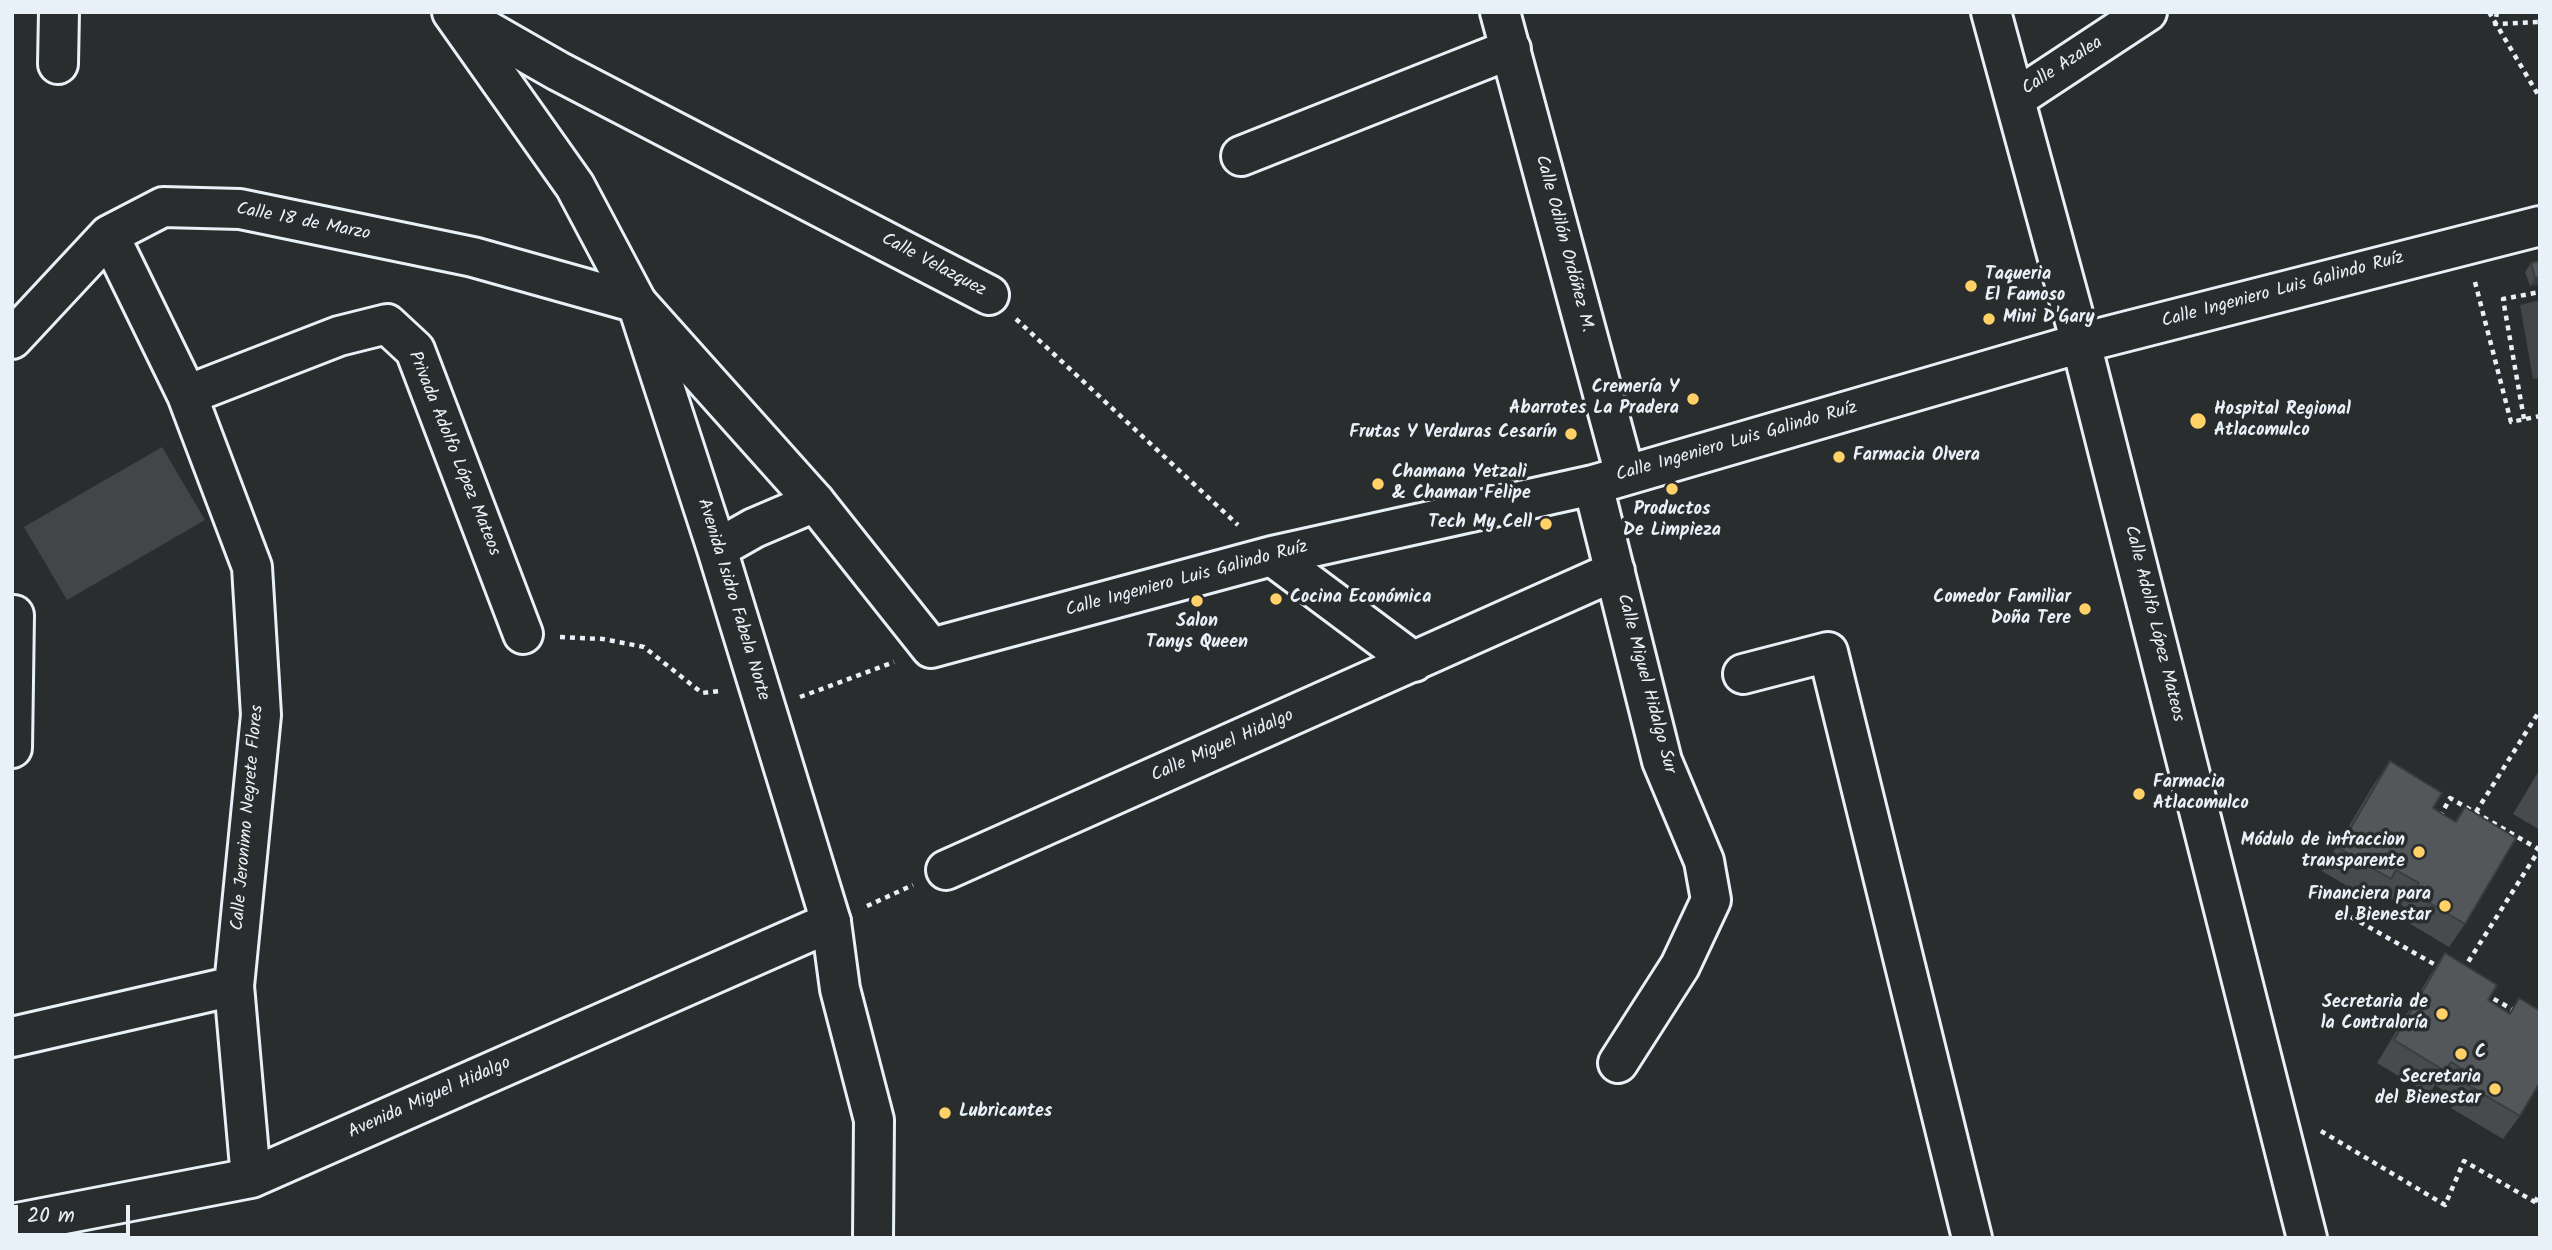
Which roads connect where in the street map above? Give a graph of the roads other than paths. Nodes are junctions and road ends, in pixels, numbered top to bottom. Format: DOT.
graph roads {
  1 [pos="59,12"];
  2 [pos="453,12"];
  3 [pos="1500,12"];
  4 [pos="1991,12"];
  5 [pos="2147,12"];
  6 [pos="1511,49"];
  7 [pos="58,64"];
  8 [pos="2015,99"];
  9 [pos="1241,156"];
  10 [pos="2540,226"];
  11 [pos="109,235"];
  12 [pos="989,295"];
  13 [pos="637,303"];
  14 [pos="12,339"];
  15 [pos="2081,343"];
  16 [pos="187,395"];
  17 [pos="1609,480"];
  18 [pos="816,502"];
  19 [pos="717,549"];
  20 [pos="1272,556"];
  21 [pos="1615,571"];
  22 [pos="14,615"];
  23 [pos="523,634"];
  24 [pos="1414,662"];
  25 [pos="1743,674"];
  26 [pos="12,748"];
  27 [pos="946,870"];
  28 [pos="831,922"];
  29 [pos="234,986"];
  30 [pos="12,1037"];
  31 [pos="1618,1063"];
  32 [pos="251,1178"];
  33 [pos="105,1222"];
  34 [pos="12,1224"];
  35 [pos="873,1238"];
  36 [pos="1972,1238"];
  37 [pos="2307,1238"];
  1 -- 7 [label="street"];
  2 -- 12 [label="street, Calle Velazquez"];
  2 -- 13 [label="street, Avenida Isidro Fabela Norte"];
  3 -- 6 [label="street, Calle Odilón Ordóñez M."];
  4 -- 8 [label="street, Calle Adolfo López Mateos"];
  5 -- 8 [label="street, Calle Azalea"];
  6 -- 9 [label="street"];
  6 -- 17 [label="street, Calle Odilón Ordóñez M."];
  8 -- 15 [label="street, Calle Adolfo López Mateos"];
  10 -- 15 [label="street, Calle Ingeniero Luis Galindo Ruíz"];
  11 -- 13 [label="street, Calle 18 de Marzo"];
  11 -- 14 [label="street, Calle 18 de Marzo"];
  11 -- 16 [label="street, Calle Jeronimo Negrete Flores"];
  13 -- 18 [label="street"];
  13 -- 19 [label="street, Avenida Isidro Fabela Norte"];
  15 -- 17 [label="street, Calle Ingeniero Luis Galindo Ruíz"];
  15 -- 37 [label="street, Calle Adolfo López Mateos"];
  16 -- 23 [label="street, Privada Adolfo López Mateos"];
  16 -- 29 [label="street, Calle Jeronimo Negrete Flores"];
  17 -- 20 [label="street, Calle Ingeniero Luis Galindo Ruíz"];
  17 -- 21 [label="street, Calle Miguel Hidalgo Sur"];
  18 -- 19 [label="street"];
  18 -- 20 [label="street, Calle Ingeniero Luis Galindo Ruíz"];
  19 -- 28 [label="street, Avenida Isidro Fabela Norte"];
  20 -- 24 [label="street"];
  21 -- 24 [label="street, Calle Miguel Hidalgo"];
  21 -- 31 [label="street, Calle Miguel Hidalgo Sur"];
  22 -- 26 [label="street"];
  24 -- 27 [label="street, Calle Miguel Hidalgo"];
  25 -- 36 [label="street"];
  28 -- 32 [label="street, Avenida Miguel Hidalgo"];
  28 -- 35 [label="street, Avenida Isidro Fabela Norte"];
  29 -- 30 [label="street"];
  29 -- 32 [label="street, Calle Jeronimo Negrete Flores"];
  32 -- 33 [label="street, Avenida Miguel Hidalgo"];
  33 -- 34 [label="street, Avenida Miguel Hidalgo"];
}
